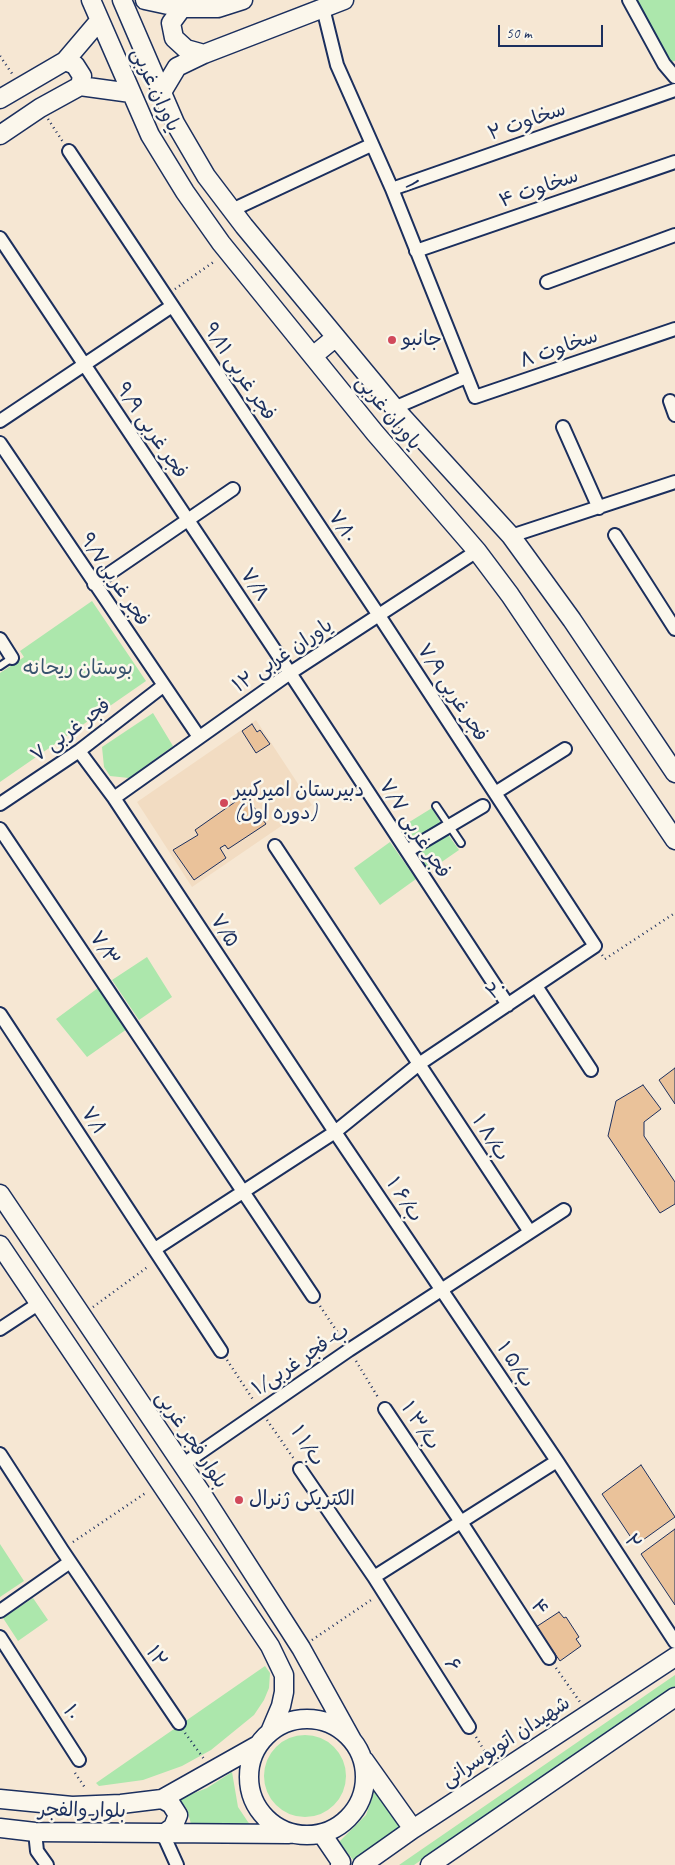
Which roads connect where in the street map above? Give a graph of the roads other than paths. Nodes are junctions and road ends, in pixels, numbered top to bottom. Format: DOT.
graph roads {
  1 [pos="91,0"];
  2 [pos="122,0"];
  3 [pos="145,0"];
  4 [pos="243,0"];
  5 [pos="344,0"];
  6 [pos="629,0"];
  7 [pos="182,8"];
  8 [pos="323,8"];
  9 [pos="100,21"];
  10 [pos="204,54"];
  11 [pos="64,61"];
  12 [pos="675,76"];
  13 [pos="80,86"];
  14 [pos="675,90"];
  15 [pos="162,92"];
  16 [pos="131,93"];
  17 [pos="0,99"];
  18 [pos="0,135"];
  19 [pos="372,145"];
  20 [pos="69,151"];
  21 [pos="675,162"];
  22 [pos="392,189"];
  23 [pos="232,210"];
  24 [pos="675,235"];
  25 [pos="0,238"];
  26 [pos="416,250"];
  27 [pos="547,282"];
  28 [pos="169,301"];
  29 [pos="675,328"];
  30 [pos="336,337"];
  31 [pos="313,356"];
  32 [pos="84,365"];
  33 [pos="466,377"];
  34 [pos="670,401"];
  35 [pos="394,408"];
  36 [pos="675,415"];
  37 [pos="0,421"];
  38 [pos="563,427"];
  39 [pos="0,442"];
  40 [pos="275,460"];
  41 [pos="675,482"];
  42 [pos="233,489"];
  43 [pos="599,508"];
  44 [pos="187,519"];
  45 [pos="615,535"];
  46 [pos="511,536"];
  47 [pos="477,551"];
  48 [pos="94,584"];
  49 [pos="378,614"];
  50 [pos="675,629"];
  51 [pos="0,639"];
  52 [pos="12,658"];
  53 [pos="0,666"];
  54 [pos="290,673"];
  55 [pos="163,686"];
  56 [pos="198,737"];
  57 [pos="565,750"];
  58 [pos="79,751"];
  59 [pos="675,774"];
  60 [pos="495,793"];
  61 [pos="114,798"];
  62 [pos="0,804"];
  63 [pos="436,806"];
  64 [pos="483,806"];
  65 [pos="450,826"];
  66 [pos="0,829"];
  67 [pos="675,840"];
  68 [pos="461,843"];
  69 [pos="274,846"];
  70 [pos="407,851"];
  71 [pos="595,946"];
  72 [pos="536,986"];
  73 [pos="508,1005"];
  74 [pos="0,1014"];
  75 [pos="419,1064"];
  76 [pos="591,1070"];
  77 [pos="335,1132"];
  78 [pos="244,1190"];
  79 [pos="0,1194"];
  80 [pos="564,1210"];
  81 [pos="530,1232"];
  82 [pos="0,1245"];
  83 [pos="158,1254"];
  84 [pos="442,1290"];
  85 [pos="313,1296"];
  86 [pos="38,1304"];
  87 [pos="0,1329"];
  88 [pos="221,1351"];
  89 [pos="385,1408"];
  90 [pos="0,1454"];
  91 [pos="557,1461"];
  92 [pos="182,1465"];
  93 [pos="300,1469"];
  94 [pos="462,1522"];
  95 [pos="70,1562"];
  96 [pos="374,1577"];
  97 [pos="0,1611"];
  98 [pos="0,1637"];
  99 [pos="675,1642"];
  100 [pos="304,1654"];
  101 [pos="675,1657"];
  102 [pos="549,1658"];
  103 [pos="284,1675"];
  104 [pos="675,1696"];
  105 [pos="179,1723"];
  106 [pos="469,1727"];
  107 [pos="270,1732"];
  108 [pos="352,1740"];
  109 [pos="258,1745"];
  110 [pos="362,1756"];
  111 [pos="79,1760"];
  112 [pos="0,1799"];
  113 [pos="162,1799"];
  114 [pos="0,1828"];
  115 [pos="413,1829"];
  116 [pos="35,1832"];
  117 [pos="163,1834"];
  118 [pos="293,1834"];
  119 [pos="322,1834"];
  120 [pos="46,1865"];
  121 [pos="177,1865"];
  122 [pos="340,1865"];
  123 [pos="362,1865"];
  124 [pos="430,1865"];
  1 -- 9 [label="main road, یاوران غربی"];
  2 -- 15 [label="main road, یاوران غربی"];
  3 -- 7 [label="main road"];
  4 -- 7 [label="main road"];
  5 -- 8 [label="main road"];
  6 -- 12 [label="street"];
  7 -- 10 [label="main road"];
  8 -- 10 [label="main road"];
  8 -- 19 [label="street, ۱"];
  9 -- 11 [label="main road"];
  9 -- 16 [label="main road, یاوران غربی"];
  10 -- 15 [label="main road"];
  11 -- 13 [label="main road"];
  11 -- 17 [label="main road"];
  13 -- 16 [label="main road"];
  13 -- 18 [label="main road"];
  14 -- 22 [label="street, سخاوت ۲"];
  15 -- 23 [label="main road, یاوران غربی"];
  16 -- 31 [label="main road, یاوران غربی"];
  19 -- 22 [label="street, ۱"];
  19 -- 23 [label="street"];
  20 -- 28 [label="street, ۹/۱۱ فجر غربی"];
  21 -- 26 [label="street, سخاوت ۴"];
  22 -- 26 [label="street, ۱"];
  23 -- 30 [label="main road, یاوران غربی"];
  24 -- 27 [label="street"];
  25 -- 32 [label="street, ۹/۹ فجر غربی"];
  26 -- 33 [label="street, ۱"];
  28 -- 32 [label="street"];
  28 -- 40 [label="street, ۹/۱۱ فجر غربی"];
  29 -- 33 [label="street, سخاوت ۸"];
  30 -- 31 [label="main road"];
  30 -- 35 [label="main road, یاوران غربی"];
  31 -- 47 [label="main road, یاوران غربی"];
  32 -- 37 [label="street"];
  32 -- 44 [label="street, ۹/۹ فجر غربی"];
  33 -- 35 [label="street"];
  34 -- 36 [label="street"];
  35 -- 46 [label="main road, یاوران غربی"];
  38 -- 43 [label="street"];
  39 -- 48 [label="street, فجر غربی۹/۷"];
  40 -- 49 [label="street, ۷/۱۰"];
  41 -- 43 [label="street"];
  42 -- 44 [label="street"];
  43 -- 46 [label="street"];
  44 -- 48 [label="street"];
  44 -- 54 [label="street, ۷/۸"];
  45 -- 50 [label="street"];
  46 -- 59 [label="main road, یاوران غربی"];
  47 -- 49 [label="street, ۱۲ یاوران غربی"];
  47 -- 67 [label="main road, یاوران غربی"];
  48 -- 55 [label="street, فجر غربی۹/۷"];
  49 -- 54 [label="street, ۱۲ یاوران غربی"];
  49 -- 60 [label="street, ۷/۹ فجر غربی"];
  51 -- 52 [label="street"];
  52 -- 53 [label="lane"];
  54 -- 56 [label="street, ۱۲ یاوران غربی"];
  54 -- 70 [label="street, ۷/۷ فجر غربی"];
  55 -- 56 [label="street, فجر غربی۹/۷"];
  55 -- 58 [label="street, ۷ فجر غربی"];
  56 -- 61 [label="street, ۱۲ یاوران غربی"];
  57 -- 60 [label="street"];
  58 -- 61 [label="street, ۷/۵"];
  58 -- 62 [label="street, ۷ فجر غربی"];
  60 -- 71 [label="street, ۷/۹ فجر غربی"];
  61 -- 77 [label="street, ۷/۵"];
  63 -- 65 [label="lane"];
  64 -- 65 [label="street"];
  65 -- 68 [label="lane"];
  65 -- 70 [label="street"];
  66 -- 78 [label="street, ۷/۳"];
  69 -- 75 [label="street, ۱ ب/۸"];
  70 -- 73 [label="street, ۷/۷ فجر غربی"];
  71 -- 72 [label="street, ۲۰"];
  72 -- 73 [label="street, ۲۰"];
  72 -- 76 [label="street"];
  73 -- 75 [label="street, ۲۰"];
  74 -- 83 [label="street, ۷/۱"];
  75 -- 77 [label="street, ۲۰"];
  75 -- 81 [label="street, ۱ ب/۸"];
  77 -- 78 [label="street, ۲۰"];
  77 -- 84 [label="street, ۱ ب/۶"];
  78 -- 83 [label="street, ۲۰"];
  78 -- 85 [label="street, ۷/۳"];
  79 -- 92 [label="main road, بلوار فجر غربی"];
  80 -- 81 [label="street, ۱/ب-فجر غربی"];
  81 -- 84 [label="street, ۱/ب-فجر غربی"];
  82 -- 86 [label="main road"];
  83 -- 88 [label="street, ۷/۱"];
  84 -- 91 [label="street, ۱ ب/۵"];
  84 -- 92 [label="street, ۱/ب-فجر غربی"];
  86 -- 87 [label="street"];
  86 -- 103 [label="main road"];
  89 -- 94 [label="street, ۱ ب/۳"];
  90 -- 95 [label="street, ۱۲"];
  91 -- 94 [label="street"];
  91 -- 99 [label="street, ۲"];
  92 -- 100 [label="main road, بلوار فجر غربی"];
  93 -- 96 [label="street, ۱ ب/۱"];
  94 -- 96 [label="street"];
  94 -- 102 [label="street, ۴"];
  95 -- 97 [label="street"];
  95 -- 105 [label="street, ۱۲"];
  96 -- 106 [label="street, ۶"];
  98 -- 111 [label="street, ۱۰"];
  100 -- 103 [label="main road"];
  100 -- 108 [label="main road, بلوار فجر غربی"];
  101 -- 115 [label="main road, شهیدان اتوبوسرانی"];
  103 -- 107 [label="main road"];
  104 -- 124 [label="main road"];
  107 -- 108 [label="main road"];
  107 -- 109 [label="main road"];
  108 -- 110 [label="main road"];
  109 -- 113 [label="main road"];
  109 -- 118 [label="main road"];
  110 -- 115 [label="main road"];
  110 -- 119 [label="main road"];
  112 -- 113 [label="main road"];
  113 -- 117 [label="main road"];
  114 -- 116 [label="main road, بلوار والفجر"];
  115 -- 123 [label="main road, شهیدان اتوبوسرانی"];
  116 -- 117 [label="main road, بلوار والفجر"];
  116 -- 120 [label="street"];
  117 -- 118 [label="main road, بلوار والفجر"];
  117 -- 121 [label="street"];
  118 -- 119 [label="main road"];
  119 -- 122 [label="main road"];
}
